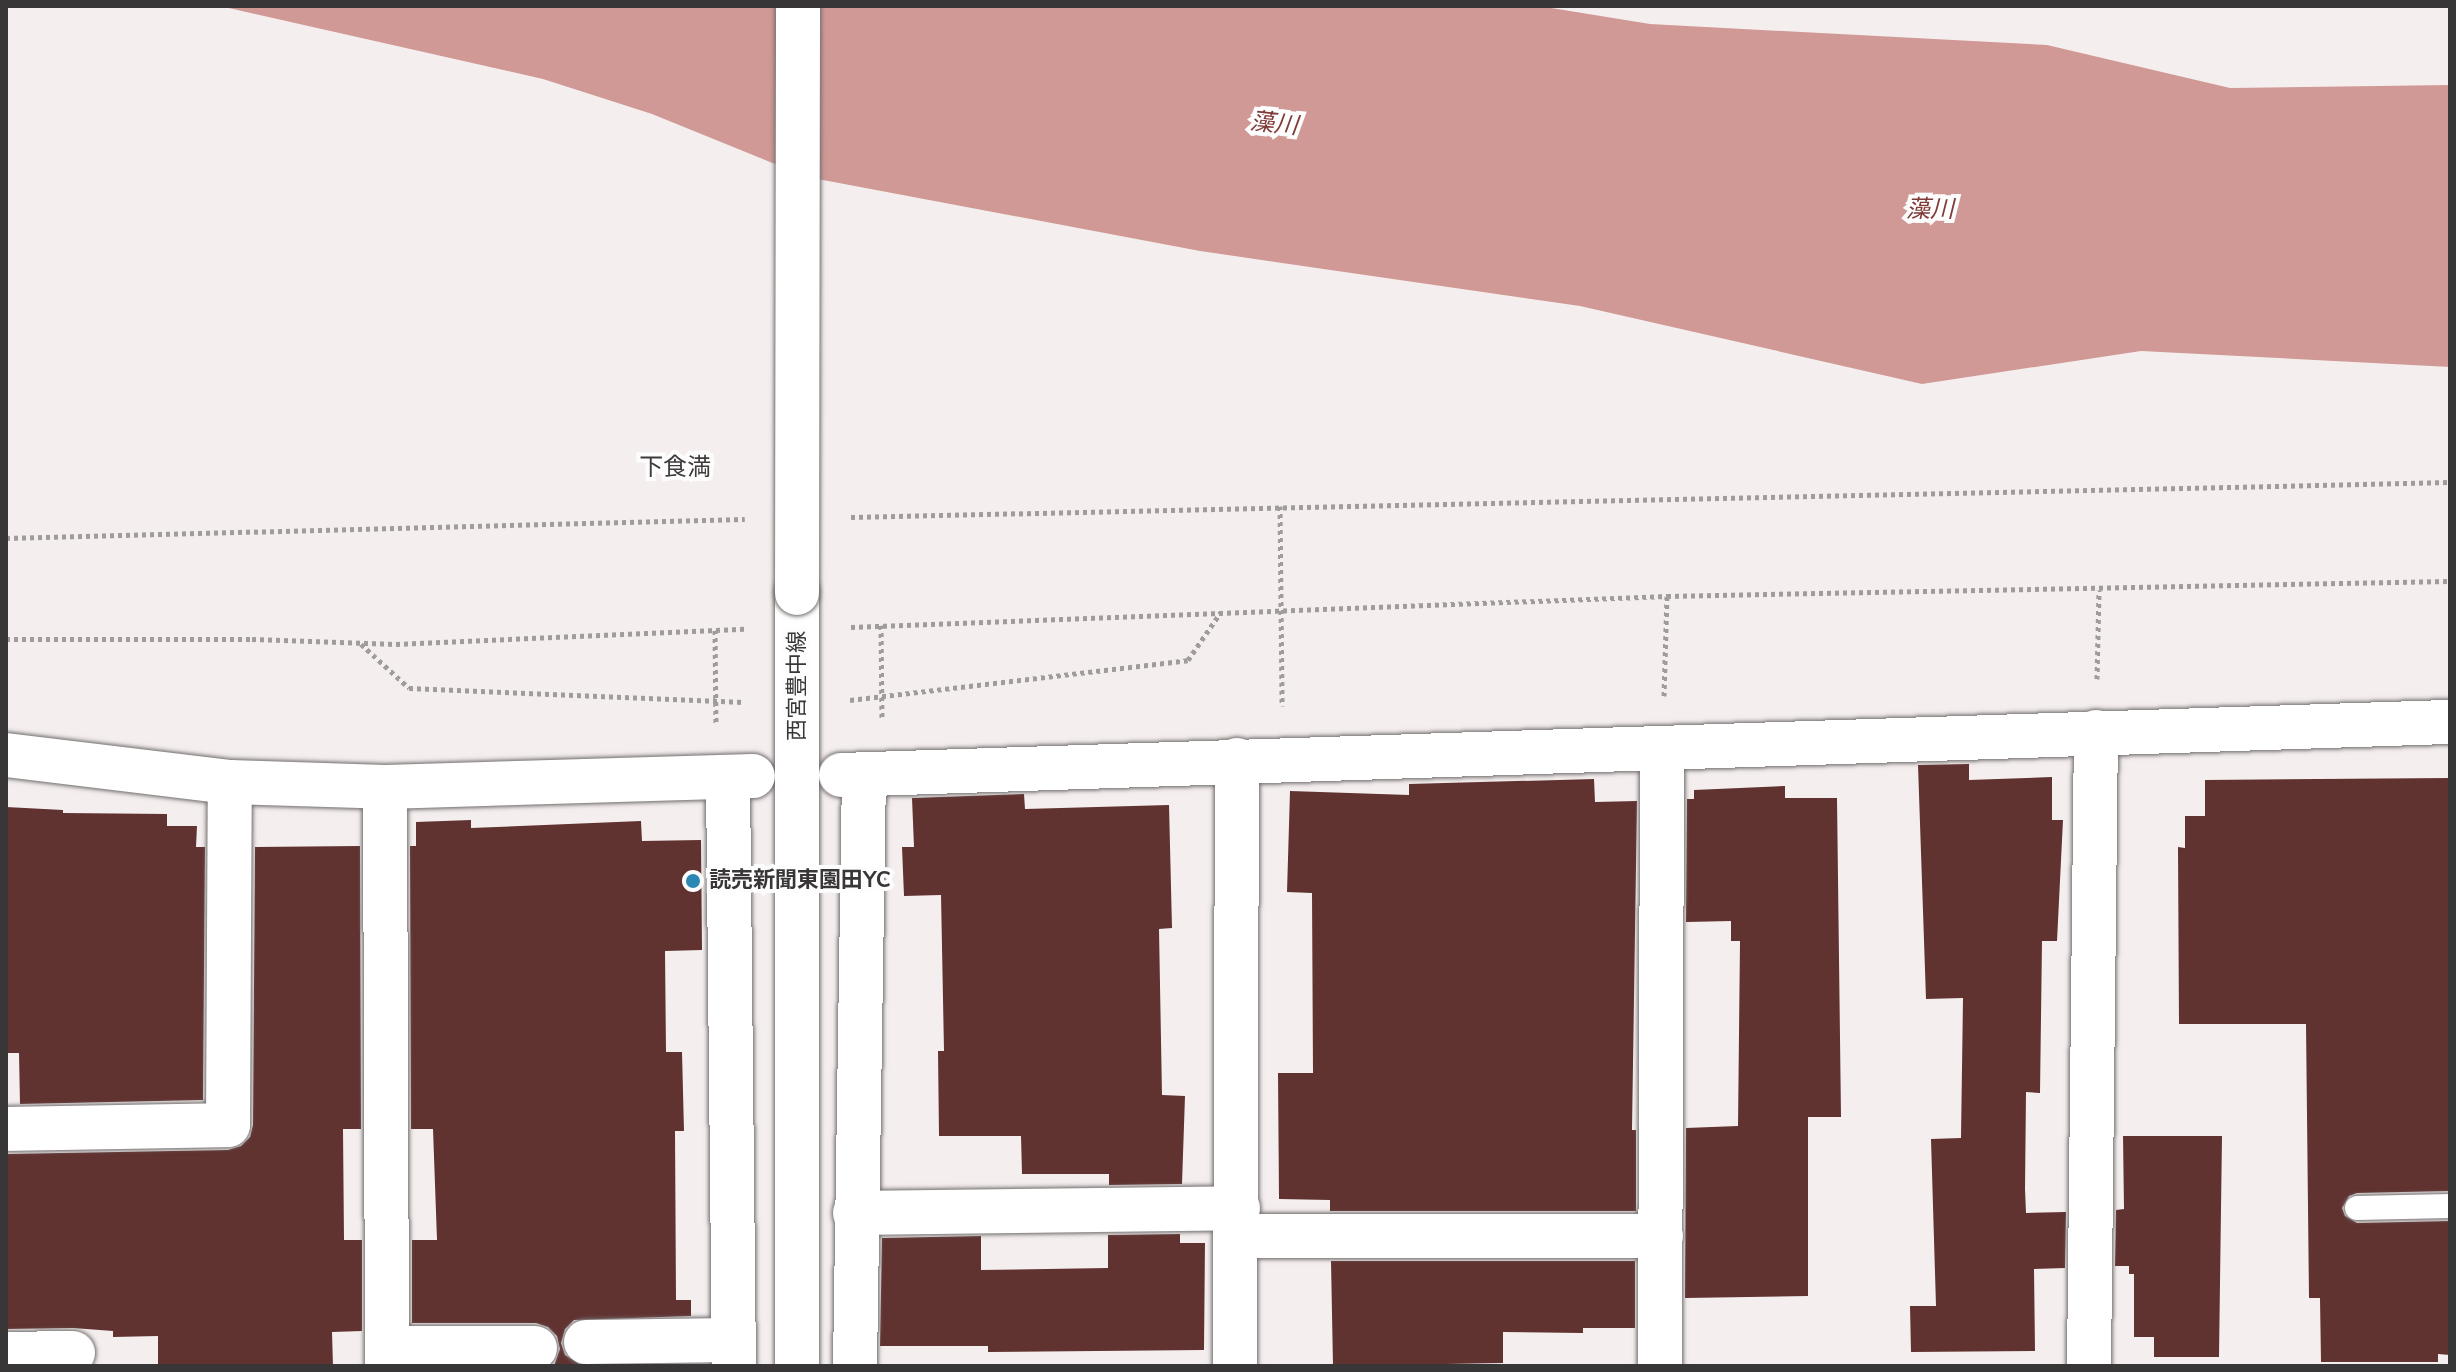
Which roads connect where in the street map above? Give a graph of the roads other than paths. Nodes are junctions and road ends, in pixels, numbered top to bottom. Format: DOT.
graph roads {
  1 [pos="798,6"];
  2 [pos="2450,722"];
  3 [pos="2096,732"];
  4 [pos="1662,749"];
  5 [pos="6,755"];
  6 [pos="1237,760"];
  7 [pos="230,782"];
  8 [pos="385,787"];
  9 [pos="6,1129"];
  10 [pos="2450,1206"];
  11 [pos="2357,1208"];
  12 [pos="855,1213"];
  13 [pos="1237,1222"];
  14 [pos="1661,1236"];
  15 [pos="586,1342"];
  16 [pos="535,1348"];
  17 [pos="73,1353"];
  18 [pos="734,1353"];
  19 [pos="6,1354"];
  20 [pos="387,1357"];
  21 [pos="797,1366"];
  22 [pos="855,1366"];
  23 [pos="1235,1366"];
  24 [pos="1660,1366"];
  25 [pos="2089,1366"];
  1 -- 21 [label="street, 西宮豊中線, bridge"];
  2 -- 3 [label="street"];
  3 -- 4 [label="street"];
  3 -- 25 [label="street"];
  4 -- 6 [label="street"];
  4 -- 14 [label="street"];
  5 -- 7 [label="street"];
  6 -- 12 [label="street"];
  6 -- 13 [label="street"];
  7 -- 8 [label="street"];
  7 -- 9 [label="street"];
  8 -- 18 [label="street"];
  8 -- 20 [label="street"];
  10 -- 11 [label="lane"];
  12 -- 13 [label="street"];
  12 -- 22 [label="street"];
  13 -- 14 [label="street"];
  13 -- 23 [label="street"];
  14 -- 24 [label="street"];
  15 -- 18 [label="street"];
  16 -- 20 [label="street"];
  17 -- 19 [label="street"];
}
